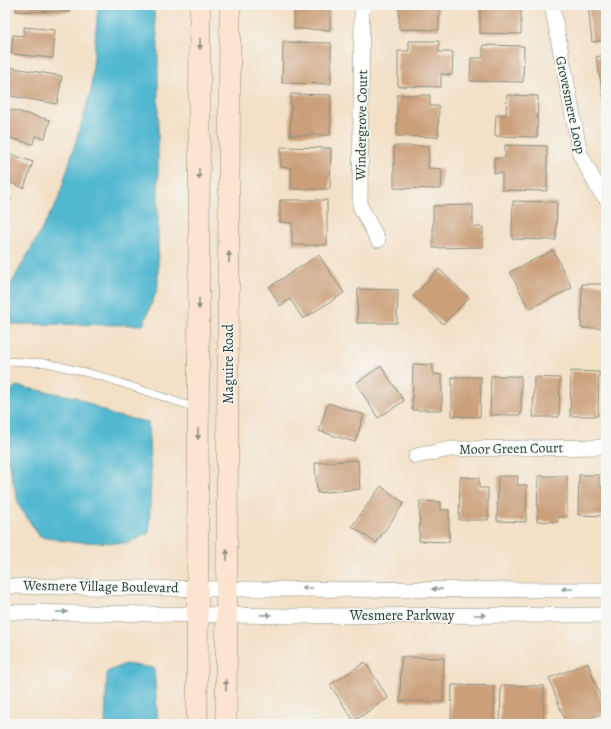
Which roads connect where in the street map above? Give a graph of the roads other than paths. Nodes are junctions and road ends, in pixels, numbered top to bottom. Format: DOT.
graph roads {
  1 [pos="200,5"];
  2 [pos="230,5"];
  3 [pos="362,5"];
  4 [pos="552,5"];
  5 [pos="606,198"];
  6 [pos="378,240"];
  7 [pos="5,361"];
  8 [pos="198,409"];
  9 [pos="606,447"];
  10 [pos="416,456"];
  11 [pos="5,586"];
  12 [pos="23,586"];
  13 [pos="197,587"];
  14 [pos="227,589"];
  15 [pos="606,590"];
  16 [pos="5,612"];
  17 [pos="22,612"];
  18 [pos="197,614"];
  19 [pos="227,614"];
  20 [pos="606,614"];
  21 [pos="197,724"];
  22 [pos="226,724"];
  1 -- 8 [label="main road, one-way"];
  14 -- 2 [label="main road, Maguire Road, one-way"];
  3 -- 6 [label="street, Windergrove Court"];
  4 -- 5 [label="street, Grovesmere Loop"];
  7 -- 8 [label="lane"];
  8 -- 13 [label="main road, one-way"];
  9 -- 10 [label="street, Moor Green Court"];
  11 -- 12 [label="street, Wesmere Village Boulevard"];
  12 -- 13 [label="street, Wesmere Village Boulevard"];
  12 -- 17 [label="street"];
  13 -- 14 [label="street, Wesmere Parkway"];
  13 -- 18 [label="main road"];
  15 -- 14 [label="street, Wesmere Parkway, one-way"];
  14 -- 19 [label="main road, Maguire Road"];
  16 -- 17 [label="street, Wesmere Village Boulevard"];
  17 -- 18 [label="street, Wesmere Village Boulevard, one-way"];
  18 -- 19 [label="street, Wesmere Parkway"];
  18 -- 21 [label="main road"];
  19 -- 20 [label="street, Wesmere Parkway, one-way"];
  22 -- 19 [label="main road, Maguire Road, one-way"];
}
